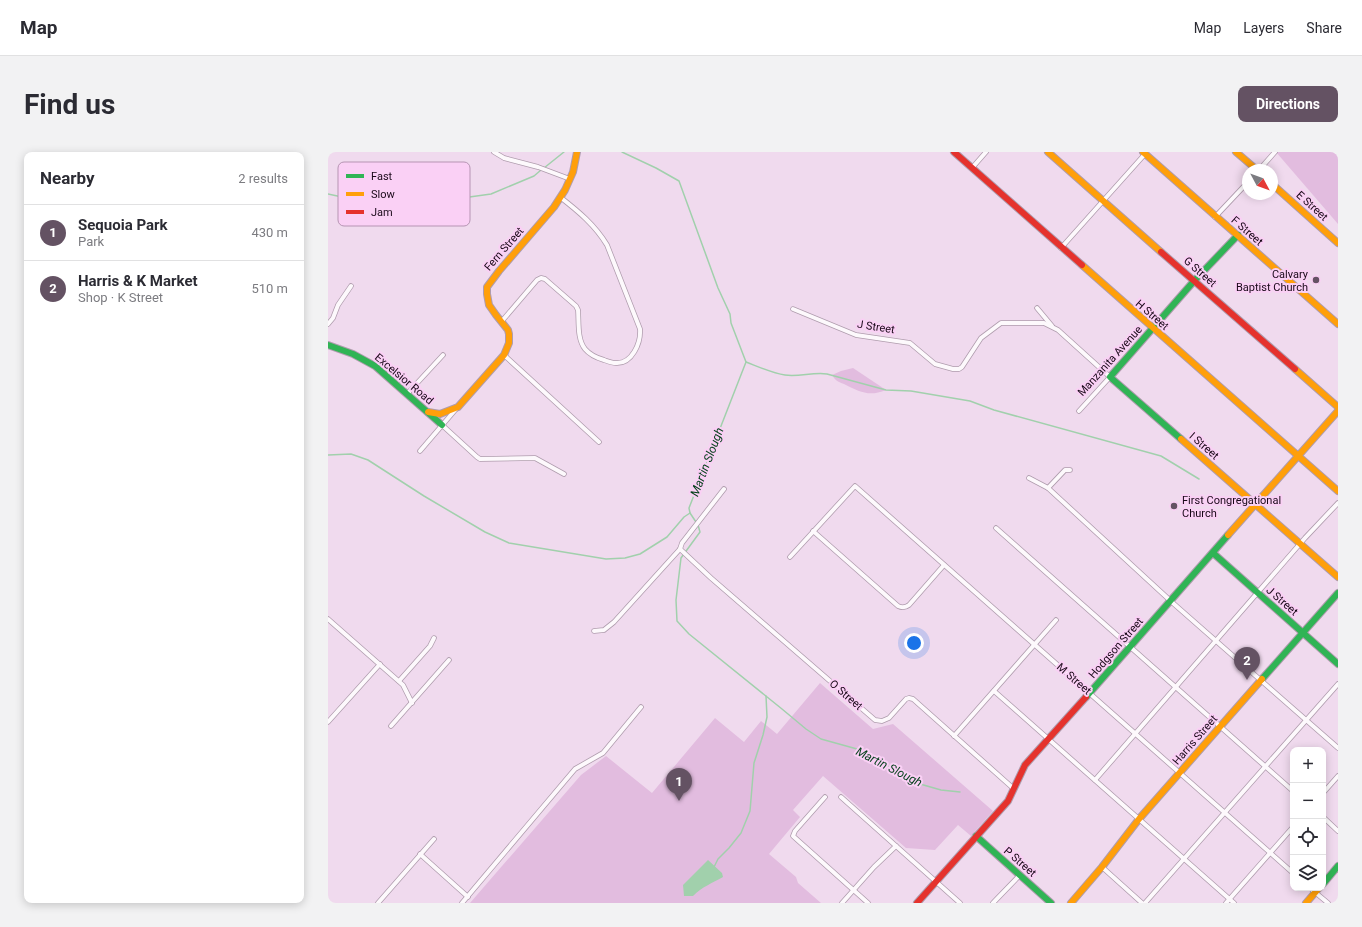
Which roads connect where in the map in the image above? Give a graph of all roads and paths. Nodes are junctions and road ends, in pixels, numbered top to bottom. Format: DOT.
graph roads {
  1 [pos="494,152"];
  2 [pos="577,152"];
  3 [pos="954,152"];
  4 [pos="986,152"];
  5 [pos="1048,152"];
  6 [pos="1236,152"];
  7 [pos="1275,152"];
  8 [pos="1144,153"];
  9 [pos="1251,164"];
  10 [pos="1264,164"];
  11 [pos="972,168"];
  12 [pos="570,179"];
  13 [pos="1242,188"];
  14 [pos="1278,189"];
  15 [pos="560,197"];
  16 [pos="1103,201"];
  17 [pos="1215,217"];
  18 [pos="1238,235"];
  19 [pos="1338,243"];
  20 [pos="1061,248"];
  21 [pos="1194,281"];
  22 [pos="351,286"];
  23 [pos="1037,308"];
  24 [pos="792,309"];
  25 [pos="502,321"];
  26 [pos="328,324"];
  27 [pos="1338,324"];
  28 [pos="1052,326"];
  29 [pos="1152,328"];
  30 [pos="328,345"];
  31 [pos="443,355"];
  32 [pos="504,355"];
  33 [pos="1110,377"];
  34 [pos="407,394"];
  35 [pos="458,407"];
  36 [pos="1338,408"];
  37 [pos="1079,411"];
  38 [pos="1338,411"];
  39 [pos="428,412"];
  40 [pos="442,425"];
  41 [pos="599,442"];
  42 [pos="420,451"];
  43 [pos="1298,457"];
  44 [pos="1070,470"];
  45 [pos="564,474"];
  46 [pos="1029,478"];
  47 [pos="1048,488"];
  48 [pos="724,489"];
  49 [pos="1338,491"];
  50 [pos="1338,503"];
  51 [pos="1255,504"];
  52 [pos="996,528"];
  53 [pos="813,531"];
  54 [pos="1300,544"];
  55 [pos="680,549"];
  56 [pos="1213,553"];
  57 [pos="790,557"];
  58 [pos="944,565"];
  59 [pos="1338,577"];
  60 [pos="1257,593"];
  61 [pos="1338,593"];
  62 [pos="1171,600"];
  63 [pos="328,619"];
  64 [pos="1056,620"];
  65 [pos="594,631"];
  66 [pos="1303,633"];
  67 [pos="434,638"];
  68 [pos="1216,640"];
  69 [pos="1035,645"];
  70 [pos="1130,646"];
  71 [pos="449,660"];
  72 [pos="380,664"];
  73 [pos="1338,664"];
  74 [pos="1262,680"];
  75 [pos="399,681"];
  76 [pos="1338,684"];
  77 [pos="1175,687"];
  78 [pos="994,691"];
  79 [pos="1090,693"];
  80 [pos="412,703"];
  81 [pos="641,707"];
  82 [pos="1306,721"];
  83 [pos="328,722"];
  84 [pos="391,726"];
  85 [pos="1220,726"];
  86 [pos="1135,733"];
  87 [pos="954,736"];
  88 [pos="1048,739"];
  89 [pos="1338,748"];
  90 [pos="1266,766"];
  91 [pos="1180,773"];
  92 [pos="1338,776"];
  93 [pos="1095,780"];
  94 [pos="1014,788"];
  95 [pos="1290,788"];
  96 [pos="1326,790"];
  97 [pos="825,797"];
  98 [pos="841,797"];
  99 [pos="1225,813"];
  100 [pos="1139,819"];
  101 [pos="1325,819"];
  102 [pos="1290,830"];
  103 [pos="1338,831"];
  104 [pos="976,836"];
  105 [pos="434,839"];
  106 [pos="896,846"];
  107 [pos="1270,852"];
  108 [pos="420,854"];
  109 [pos="1184,859"];
  110 [pos="1338,866"];
  111 [pos="1102,867"];
  112 [pos="1290,870"];
  113 [pos="1020,875"];
  114 [pos="1326,880"];
  115 [pos="936,882"];
  116 [pos="854,890"];
  117 [pos="1314,891"];
  118 [pos="1316,891"];
  119 [pos="468,897"];
  120 [pos="1229,899"];
  121 [pos="378,903"];
  122 [pos="462,903"];
  123 [pos="842,903"];
  124 [pos="868,903"];
  125 [pos="917,903"];
  126 [pos="960,903"];
  127 [pos="993,903"];
  128 [pos="1052,903"];
  129 [pos="1071,903"];
  130 [pos="1144,903"];
  131 [pos="1226,903"];
  132 [pos="1234,903"];
  133 [pos="1306,903"];
  134 [pos="1328,903"];
  1 -- 12 [label="street"];
  2 -- 12 [label="street, Fern Street"];
  3 -- 11 [label="street, H Street"];
  4 -- 11 [label="street"];
  5 -- 16 [label="street, G Street"];
  6 -- 9 [label="street"];
  7 -- 10 [label="street"];
  8 -- 16 [label="street"];
  8 -- 17 [label="street, F Street"];
  11 -- 20 [label="street, H Street"];
  12 -- 15 [label="street, Fern Street"];
  13 -- 17 [label="street"];
  14 -- 19 [label="street, E Street"];
  15 -- 25 [label="street, Fern Street"];
  15 -- 25 [label="street"];
  16 -- 20 [label="street"];
  16 -- 21 [label="street, G Street"];
  17 -- 18 [label="street, F Street"];
  18 -- 21 [label="street, Manzanita Avenue"];
  18 -- 27 [label="street, F Street"];
  20 -- 29 [label="street, H Street"];
  21 -- 29 [label="street, Manzanita Avenue"];
  21 -- 36 [label="street, G Street"];
  22 -- 26 [label="street"];
  23 -- 28 [label="street"];
  24 -- 28 [label="street, J Street"];
  25 -- 32 [label="street, Fern Street"];
  28 -- 33 [label="street, I Street"];
  29 -- 33 [label="street, Manzanita Avenue"];
  29 -- 43 [label="street, H Street"];
  30 -- 34 [label="street, Excelsior Road"];
  31 -- 34 [label="street"];
  32 -- 35 [label="street, Fern Street"];
  32 -- 41 [label="street"];
  33 -- 37 [label="street, Manzanita Avenue"];
  33 -- 51 [label="street, I Street"];
  34 -- 39 [label="street, Excelsior Road"];
  35 -- 39 [label="street"];
  35 -- 40 [label="street, Fern Street"];
  38 -- 43 [label="street, Hodgson Street"];
  39 -- 40 [label="street, Excelsior Road"];
  40 -- 42 [label="street, Fern Street"];
  40 -- 45 [label="street"];
  43 -- 49 [label="street, H Street"];
  43 -- 51 [label="street, Hodgson Street"];
  44 -- 47 [label="street"];
  46 -- 47 [label="street"];
  47 -- 62 [label="street"];
  48 -- 55 [label="street"];
  50 -- 54 [label="street"];
  51 -- 54 [label="street, I Street"];
  51 -- 56 [label="street, Hodgson Street"];
  52 -- 70 [label="street"];
  53 -- 57 [label="street"];
  53 -- 58 [label="street"];
  53 -- 58 [label="street, M Street"];
  54 -- 59 [label="street, I Street"];
  54 -- 60 [label="street"];
  55 -- 65 [label="street"];
  55 -- 87 [label="street, O Street"];
  56 -- 60 [label="street, J Street"];
  56 -- 62 [label="street, Hodgson Street"];
  58 -- 69 [label="street, M Street"];
  60 -- 66 [label="street, J Street"];
  60 -- 68 [label="street"];
  61 -- 66 [label="street, Harris Street"];
  62 -- 68 [label="street"];
  62 -- 70 [label="street, Hodgson Street"];
  63 -- 72 [label="street"];
  64 -- 69 [label="street"];
  66 -- 73 [label="street, J Street"];
  66 -- 74 [label="street, Harris Street"];
  67 -- 75 [label="street"];
  68 -- 74 [label="street"];
  68 -- 77 [label="street"];
  69 -- 78 [label="street"];
  69 -- 79 [label="street, M Street"];
  70 -- 77 [label="street"];
  70 -- 79 [label="street, Hodgson Street"];
  71 -- 80 [label="street"];
  72 -- 75 [label="street"];
  72 -- 83 [label="street"];
  74 -- 82 [label="street"];
  74 -- 85 [label="street, Harris Street"];
  75 -- 80 [label="street"];
  76 -- 82 [label="street"];
  77 -- 85 [label="street"];
  77 -- 86 [label="street"];
  78 -- 87 [label="street"];
  78 -- 88 [label="street"];
  79 -- 86 [label="street, M Street"];
  79 -- 88 [label="street, Hodgson Street"];
  80 -- 84 [label="street"];
  81 -- 119 [label="street"];
  82 -- 89 [label="street"];
  82 -- 90 [label="street"];
  85 -- 90 [label="street"];
  85 -- 91 [label="street, Harris Street"];
  86 -- 91 [label="street, M Street"];
  86 -- 93 [label="street"];
  87 -- 94 [label="street, O Street"];
  88 -- 93 [label="street"];
  88 -- 94 [label="street, Hodgson Street"];
  90 -- 95 [label="street"];
  90 -- 99 [label="street"];
  91 -- 99 [label="street, M Street"];
  91 -- 100 [label="street, Harris Street"];
  92 -- 96 [label="street"];
  93 -- 100 [label="street"];
  94 -- 104 [label="street, Hodgson Street"];
  97 -- 116 [label="street"];
  98 -- 106 [label="street"];
  99 -- 107 [label="street, M Street"];
  99 -- 109 [label="street"];
  100 -- 109 [label="street"];
  100 -- 111 [label="street, Harris Street"];
  101 -- 103 [label="street"];
  102 -- 107 [label="street"];
  104 -- 113 [label="street, P Street"];
  104 -- 115 [label="street, Hodgson Street"];
  105 -- 108 [label="street"];
  106 -- 115 [label="street"];
  106 -- 116 [label="street"];
  107 -- 112 [label="street, M Street"];
  107 -- 120 [label="street"];
  108 -- 119 [label="street"];
  108 -- 121 [label="street"];
  109 -- 120 [label="street"];
  109 -- 130 [label="street"];
  110 -- 114 [label="street"];
  111 -- 129 [label="street, Harris Street"];
  111 -- 130 [label="street"];
  113 -- 127 [label="street"];
  113 -- 128 [label="street, P Street"];
  115 -- 125 [label="street, Hodgson Street"];
  115 -- 126 [label="street"];
  116 -- 123 [label="street"];
  116 -- 124 [label="street"];
  117 -- 133 [label="street"];
  118 -- 134 [label="street"];
  119 -- 122 [label="street"];
  120 -- 131 [label="street"];
  120 -- 132 [label="street"];
}
